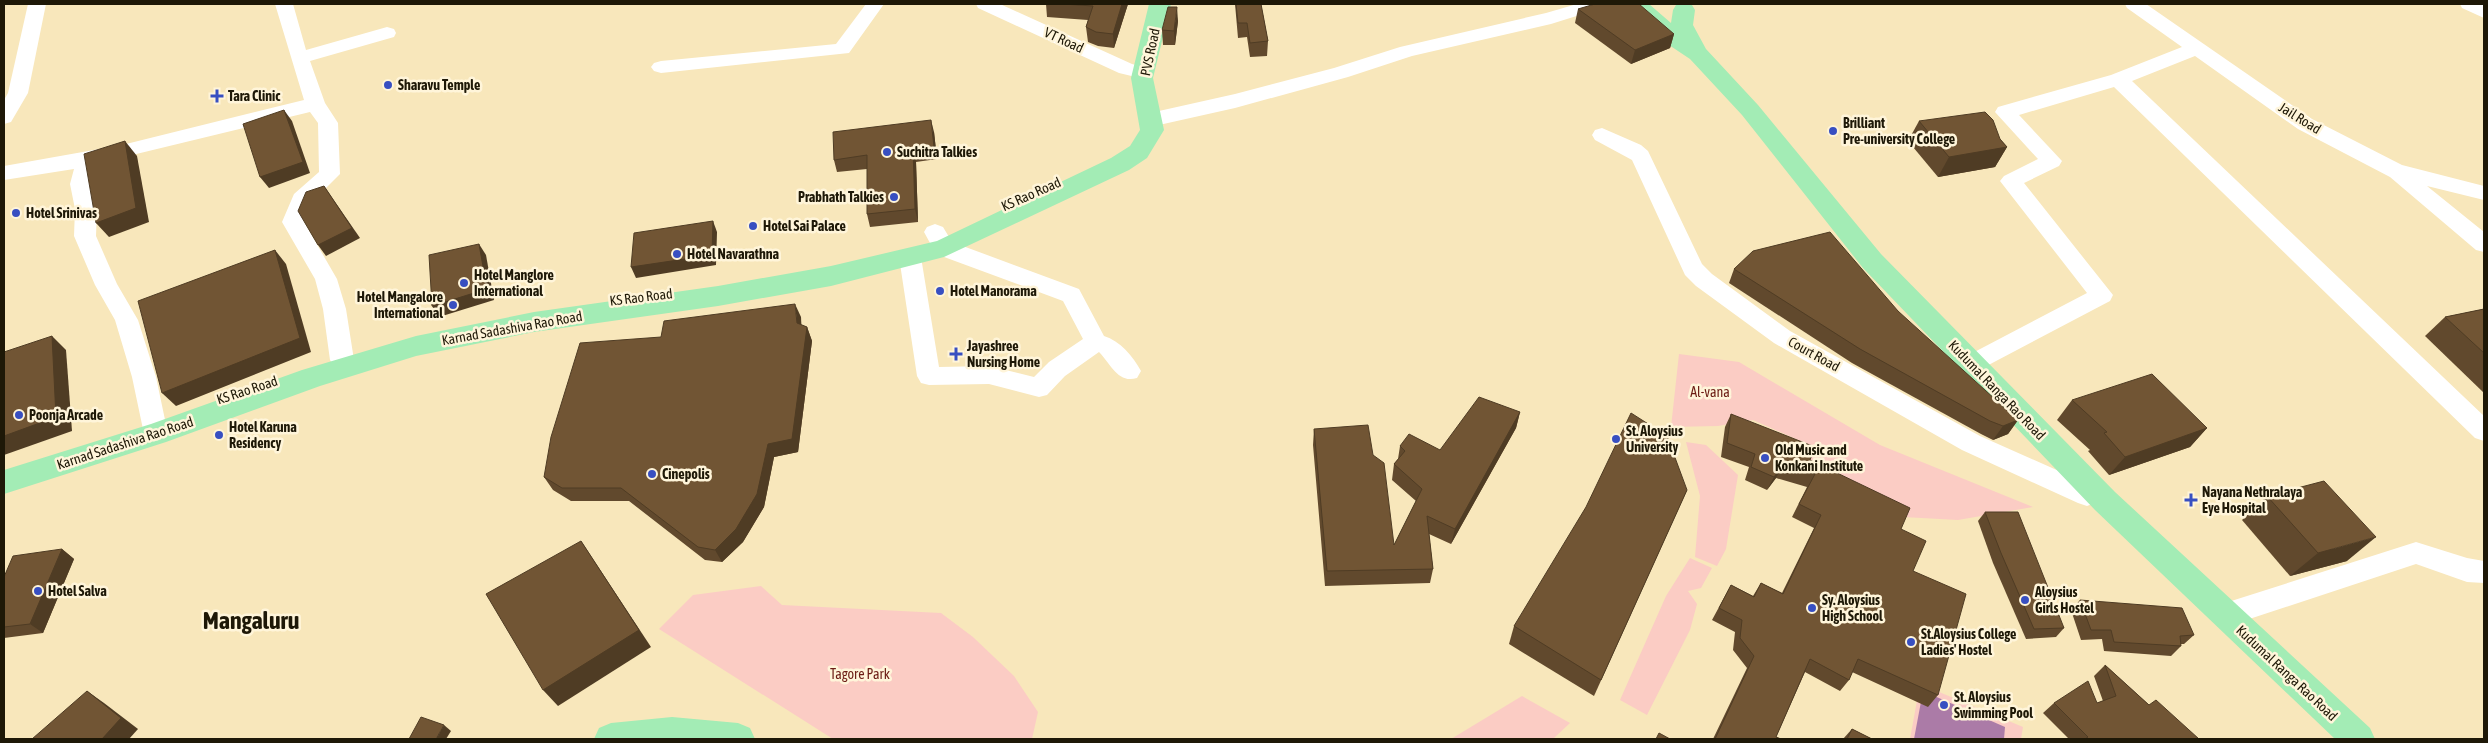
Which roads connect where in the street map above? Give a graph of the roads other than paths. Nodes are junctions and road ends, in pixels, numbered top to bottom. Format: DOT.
graph roads {
  1 [pos="37,4"];
  2 [pos="284,4"];
  3 [pos="875,4"];
  4 [pos="985,4"];
  5 [pos="1142,4"];
  6 [pos="1160,4"];
  7 [pos="1595,4"];
  8 [pos="2134,4"];
  9 [pos="2469,4"];
  10 [pos="1661,9"];
  11 [pos="2484,12"];
  12 [pos="387,33"];
  13 [pos="2197,48"];
  14 [pos="299,58"];
  15 [pos="661,67"];
  16 [pos="1135,71"];
  17 [pos="2118,79"];
  18 [pos="315,104"];
  19 [pos="4,117"];
  20 [pos="1151,125"];
  21 [pos="1602,135"];
  22 [pos="86,160"];
  23 [pos="2396,171"];
  24 [pos="4,173"];
  25 [pos="2484,193"];
  26 [pos="940,240"];
  27 [pos="2484,244"];
  28 [pos="910,256"];
  29 [pos="1096,342"];
  30 [pos="342,360"];
  31 [pos="1971,364"];
  32 [pos="1129,371"];
  33 [pos="154,428"];
  34 [pos="2484,432"];
  35 [pos="4,468"];
  36 [pos="4,482"];
  37 [pos="2102,504"];
  38 [pos="2484,572"];
  39 [pos="2225,615"];
  40 [pos="611,739"];
  41 [pos="738,739"];
  42 [pos="2358,739"];
  1 -- 19 [label="street"];
  2 -- 14 [label="street"];
  3 -- 15 [label="street"];
  4 -- 16 [label="street, VT Road"];
  5 -- 16 [label="main road, KS Rao Road"];
  6 -- 16 [label="main road, PVS Road"];
  7 -- 20 [label="street"];
  8 -- 13 [label="street, Jail Road"];
  9 -- 11 [label="street"];
  10 -- 31 [label="main road, Kudumal Ranga Rao Road"];
  12 -- 14 [label="street"];
  13 -- 17 [label="street"];
  13 -- 23 [label="street, Jail Road"];
  14 -- 18 [label="street"];
  16 -- 20 [label="main road, PVS Road"];
  16 -- 26 [label="main road, KS Rao Road"];
  17 -- 31 [label="street"];
  17 -- 34 [label="street"];
  18 -- 22 [label="street"];
  18 -- 30 [label="street"];
  20 -- 26 [label="main road, Karnad Sadashiva Rao Road"];
  21 -- 37 [label="street, Court Road"];
  22 -- 24 [label="street"];
  22 -- 33 [label="street"];
  23 -- 25 [label="street, Jail Road"];
  23 -- 27 [label="street"];
  26 -- 28 [label="main road, Karnad Sadashiva Rao Road"];
  26 -- 29 [label="street"];
  26 -- 30 [label="main road, KS Rao Road"];
  28 -- 29 [label="street"];
  28 -- 33 [label="main road, Karnad Sadashiva Rao Road"];
  29 -- 32 [label="street"];
  30 -- 33 [label="main road, KS Rao Road"];
  31 -- 37 [label="main road, Kudumal Ranga Rao Road"];
  33 -- 35 [label="main road, KS Rao Road"];
  33 -- 36 [label="main road, Karnad Sadashiva Rao Road"];
  37 -- 39 [label="main road, Kudumal Ranga Rao Road"];
  38 -- 39 [label="street"];
  39 -- 42 [label="main road, Kudumal Ranga Rao Road"];
  40 -- 41 [label="main road"];
}
